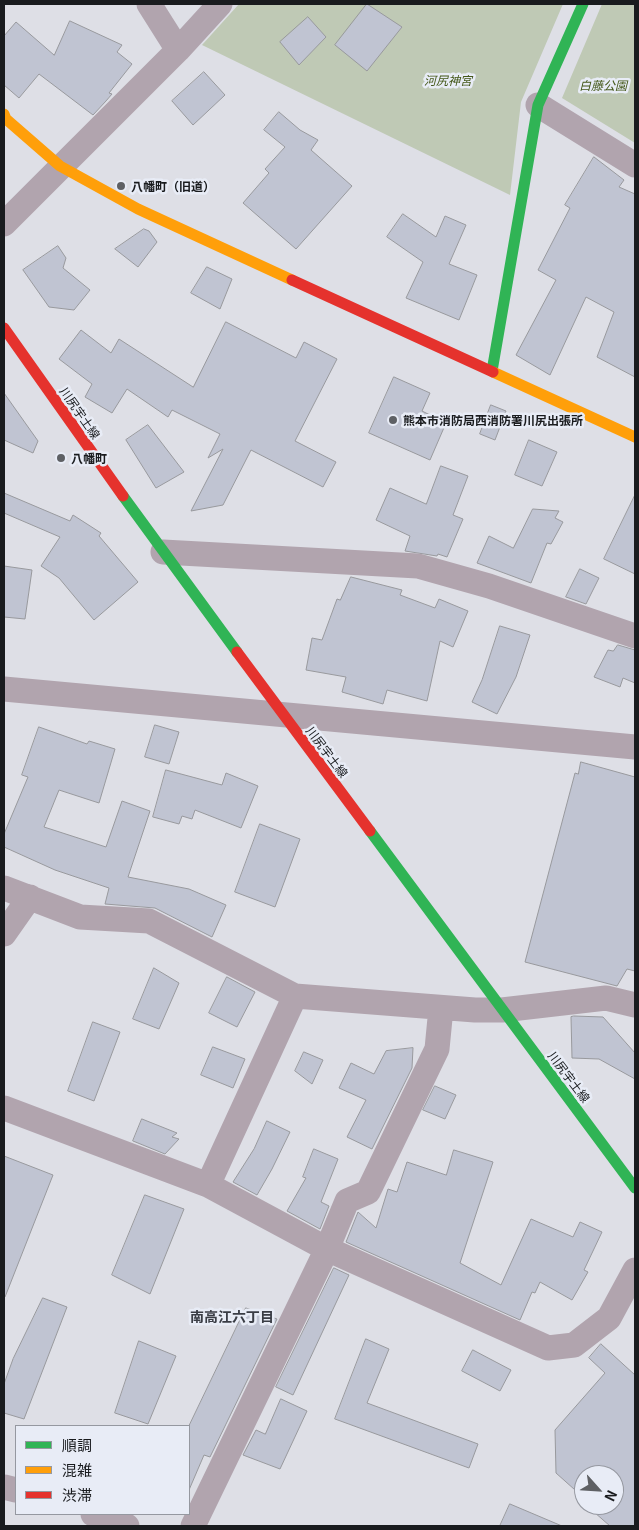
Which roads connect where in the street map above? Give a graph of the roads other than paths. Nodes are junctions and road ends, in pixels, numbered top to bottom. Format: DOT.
graph roads {
  1 [pos="148,4"];
  2 [pos="220,4"];
  3 [pos="583,4"];
  4 [pos="178,50"];
  5 [pos="538,105"];
  6 [pos="4,114"];
  7 [pos="635,165"];
  8 [pos="60,166"];
  9 [pos="4,224"];
  10 [pos="4,328"];
  11 [pos="492,371"];
  12 [pos="635,438"];
  13 [pos="163,552"];
  14 [pos="635,636"];
  15 [pos="4,689"];
  16 [pos="282,715"];
  17 [pos="635,747"];
  18 [pos="4,888"];
  19 [pos="30,898"];
  20 [pos="4,934"];
  21 [pos="295,996"];
  22 [pos="635,1005"];
  23 [pos="441,1008"];
  24 [pos="502,1010"];
  25 [pos="4,1108"];
  26 [pos="208,1185"];
  27 [pos="635,1188"];
  28 [pos="327,1249"];
  29 [pos="635,1270"];
  30 [pos="96,1515"];
  31 [pos="127,1526"];
  32 [pos="193,1526"];
  1 -- 4 [label="street"];
  2 -- 4 [label="street"];
  3 -- 5 [label="street"];
  4 -- 8 [label="street"];
  5 -- 7 [label="street"];
  5 -- 11 [label="street"];
  6 -- 8 [label="street"];
  8 -- 9 [label="street"];
  8 -- 11 [label="street"];
  10 -- 13 [label="street, 川尻宇土線"];
  11 -- 12 [label="street"];
  13 -- 14 [label="street"];
  13 -- 16 [label="street, 川尻宇土線"];
  15 -- 16 [label="street"];
  16 -- 17 [label="street"];
  16 -- 24 [label="street, 川尻宇土線"];
  18 -- 19 [label="street"];
  19 -- 20 [label="street"];
  19 -- 21 [label="street"];
  21 -- 23 [label="street"];
  21 -- 26 [label="street"];
  22 -- 24 [label="street"];
  23 -- 24 [label="street"];
  23 -- 28 [label="street"];
  24 -- 27 [label="street, 川尻宇土線"];
  25 -- 26 [label="street"];
  26 -- 28 [label="street"];
  28 -- 29 [label="street"];
  28 -- 32 [label="street"];
  30 -- 31 [label="street"];
}
